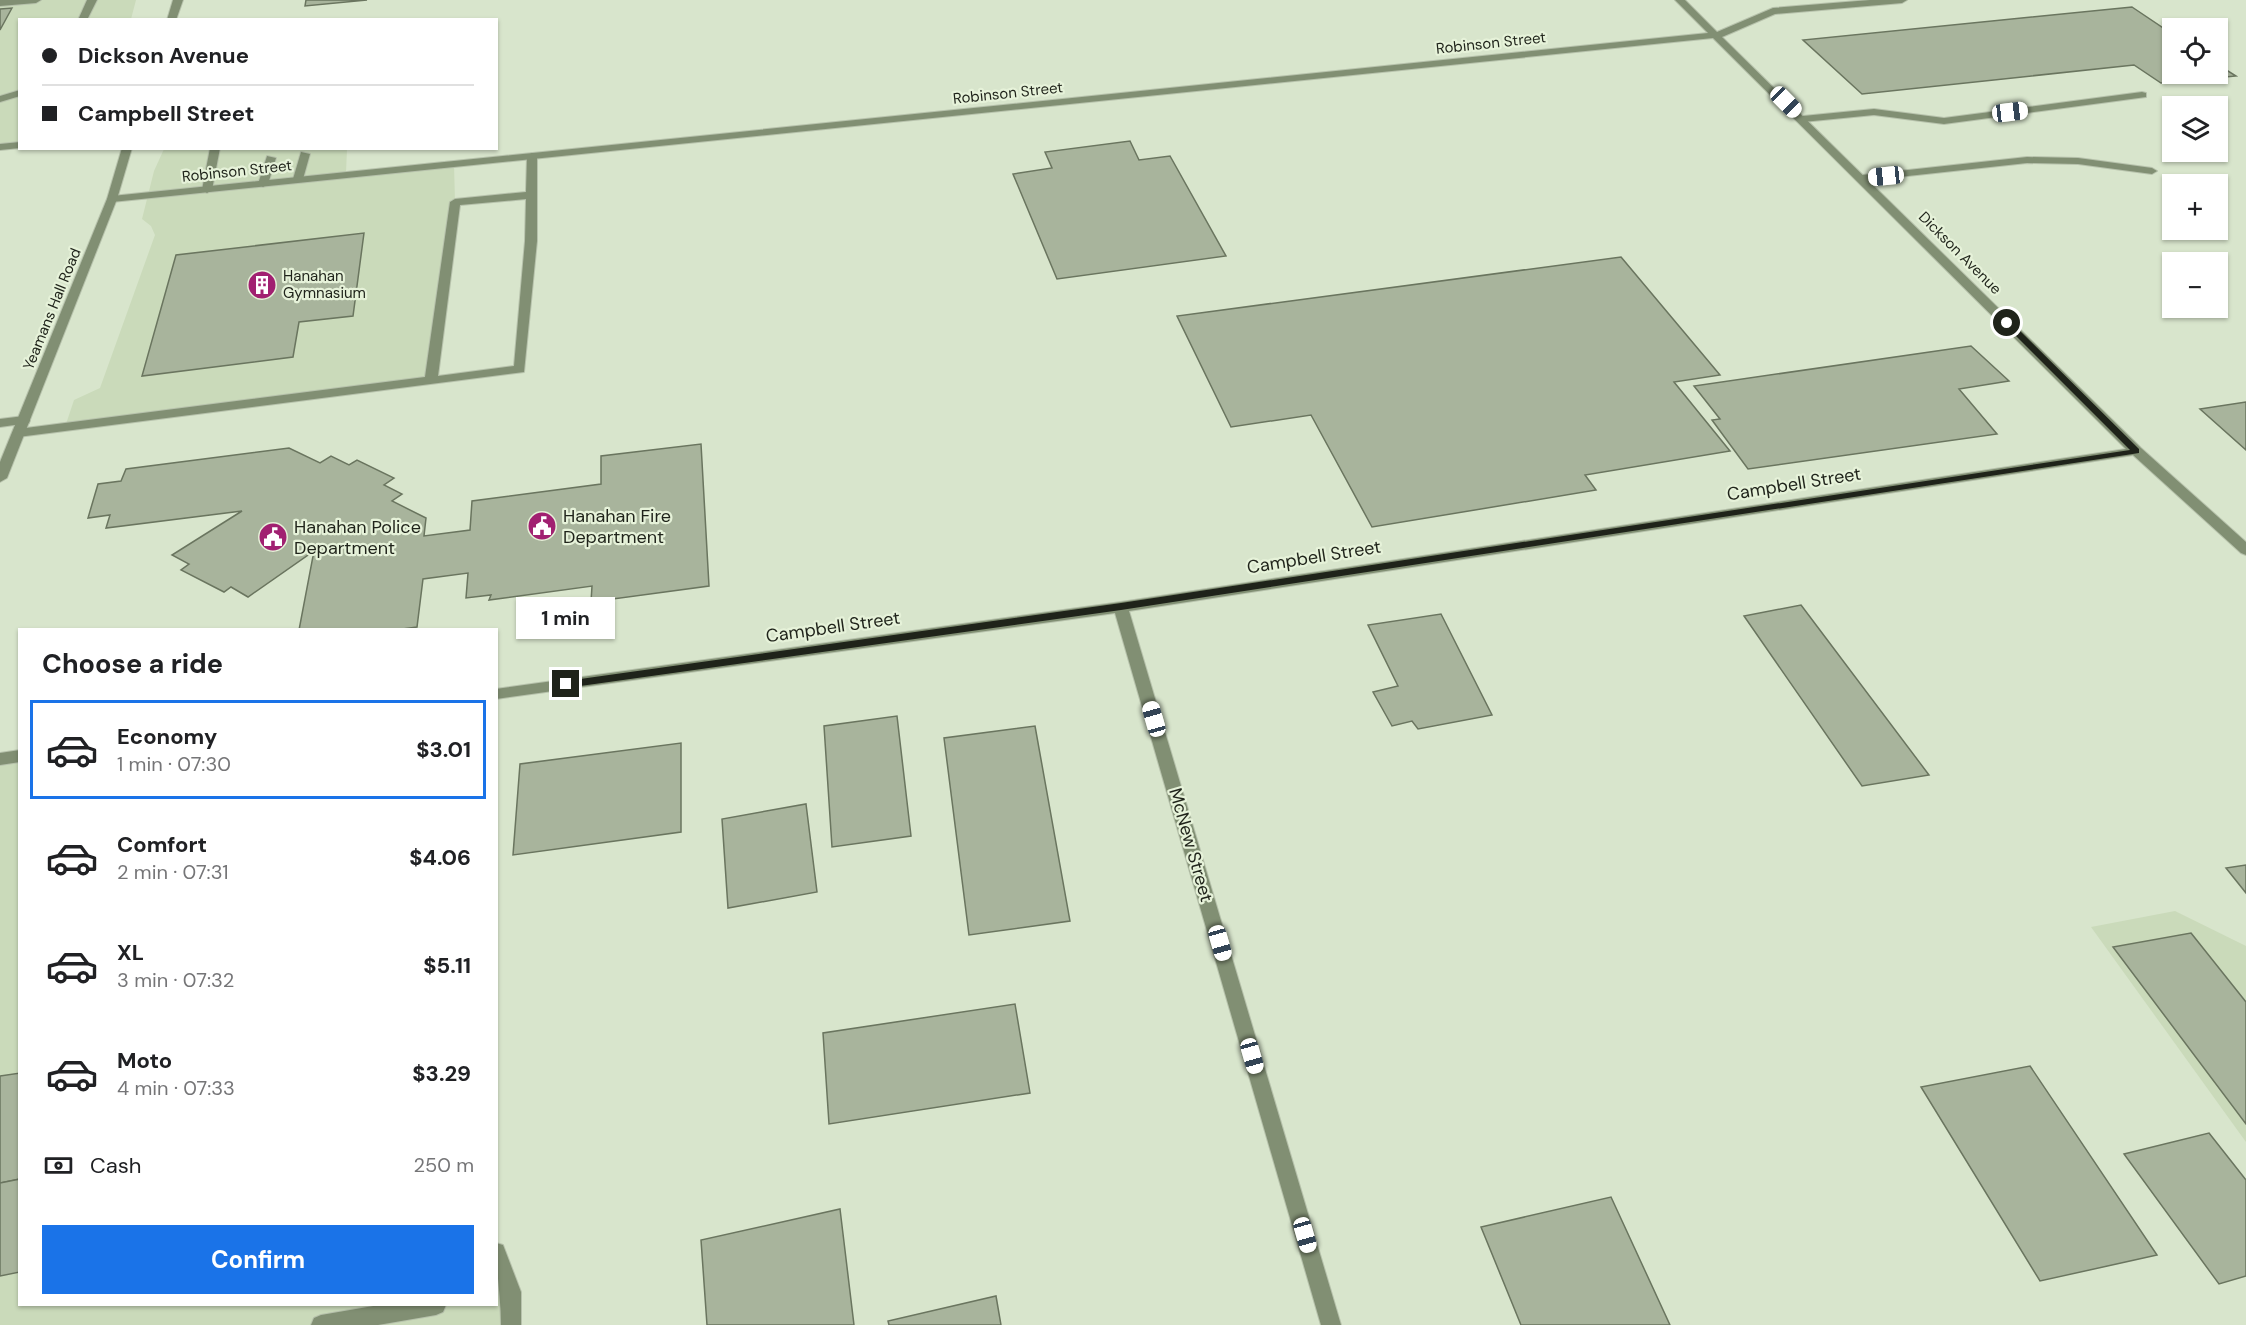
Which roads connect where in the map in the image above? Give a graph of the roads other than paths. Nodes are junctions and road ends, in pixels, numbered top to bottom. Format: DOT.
graph roads {
  1 [pos="36,0"];
  2 [pos="92,0"];
  3 [pos="178,0"];
  4 [pos="1680,0"];
  5 [pos="1902,0"];
  6 [pos="0,3"];
  7 [pos="83,18"];
  8 [pos="172,18"];
  9 [pos="1718,35"];
  10 [pos="18,94"];
  11 [pos="2142,95"];
  12 [pos="0,99"];
  13 [pos="1803,119"];
  14 [pos="18,145"];
  15 [pos="0,147"];
  16 [pos="126,150"];
  17 [pos="215,150"];
  18 [pos="305,154"];
  19 [pos="531,156"];
  20 [pos="271,158"];
  21 [pos="2152,171"];
  22 [pos="1862,178"];
  23 [pos="298,179"];
  24 [pos="262,184"];
  25 [pos="207,190"];
  26 [pos="533,195"];
  27 [pos="112,200"];
  28 [pos="431,381"];
  29 [pos="24,420"];
  30 [pos="0,423"];
  31 [pos="18,433"];
  32 [pos="2136,451"];
  33 [pos="0,478"];
  34 [pos="2246,550"];
  35 [pos="1121,606"];
  36 [pos="498,694"];
  37 [pos="18,756"];
  38 [pos="0,759"];
  39 [pos="498,1262"];
  40 [pos="504,1293"];
  41 [pos="430,1306"];
  42 [pos="321,1325"];
  43 [pos="511,1325"];
  44 [pos="1331,1325"];
  1 -- 6 [label="street"];
  2 -- 7 [label="street"];
  3 -- 8 [label="street"];
  4 -- 9 [label="street, Dickson Avenue"];
  5 -- 9 [label="street, Robinson Street"];
  9 -- 13 [label="street, Dickson Avenue"];
  9 -- 19 [label="street, Robinson Street"];
  10 -- 12 [label="street"];
  11 -- 13 [label="street"];
  13 -- 22 [label="street, Dickson Avenue"];
  14 -- 15 [label="street"];
  16 -- 27 [label="street, Yeamans Hall Road"];
  17 -- 25 [label="street"];
  18 -- 23 [label="street"];
  19 -- 23 [label="street, Robinson Street"];
  19 -- 26 [label="street"];
  20 -- 24 [label="street"];
  21 -- 22 [label="street"];
  22 -- 32 [label="street, Dickson Avenue"];
  23 -- 24 [label="street, Robinson Street"];
  24 -- 25 [label="street, Robinson Street"];
  25 -- 27 [label="street, Robinson Street"];
  26 -- 28 [label="street"];
  26 -- 28 [label="street"];
  27 -- 29 [label="street, Yeamans Hall Road"];
  28 -- 31 [label="street"];
  29 -- 30 [label="street"];
  29 -- 31 [label="street, Yeamans Hall Road"];
  31 -- 33 [label="street, Yeamans Hall Road"];
  32 -- 34 [label="street, Dickson Avenue"];
  32 -- 35 [label="street, Campbell Street"];
  35 -- 36 [label="street, Campbell Street"];
  35 -- 44 [label="street, McNew Street"];
  37 -- 38 [label="street"];
  39 -- 40 [label="street"];
  40 -- 43 [label="street"];
  41 -- 42 [label="street"];
}
